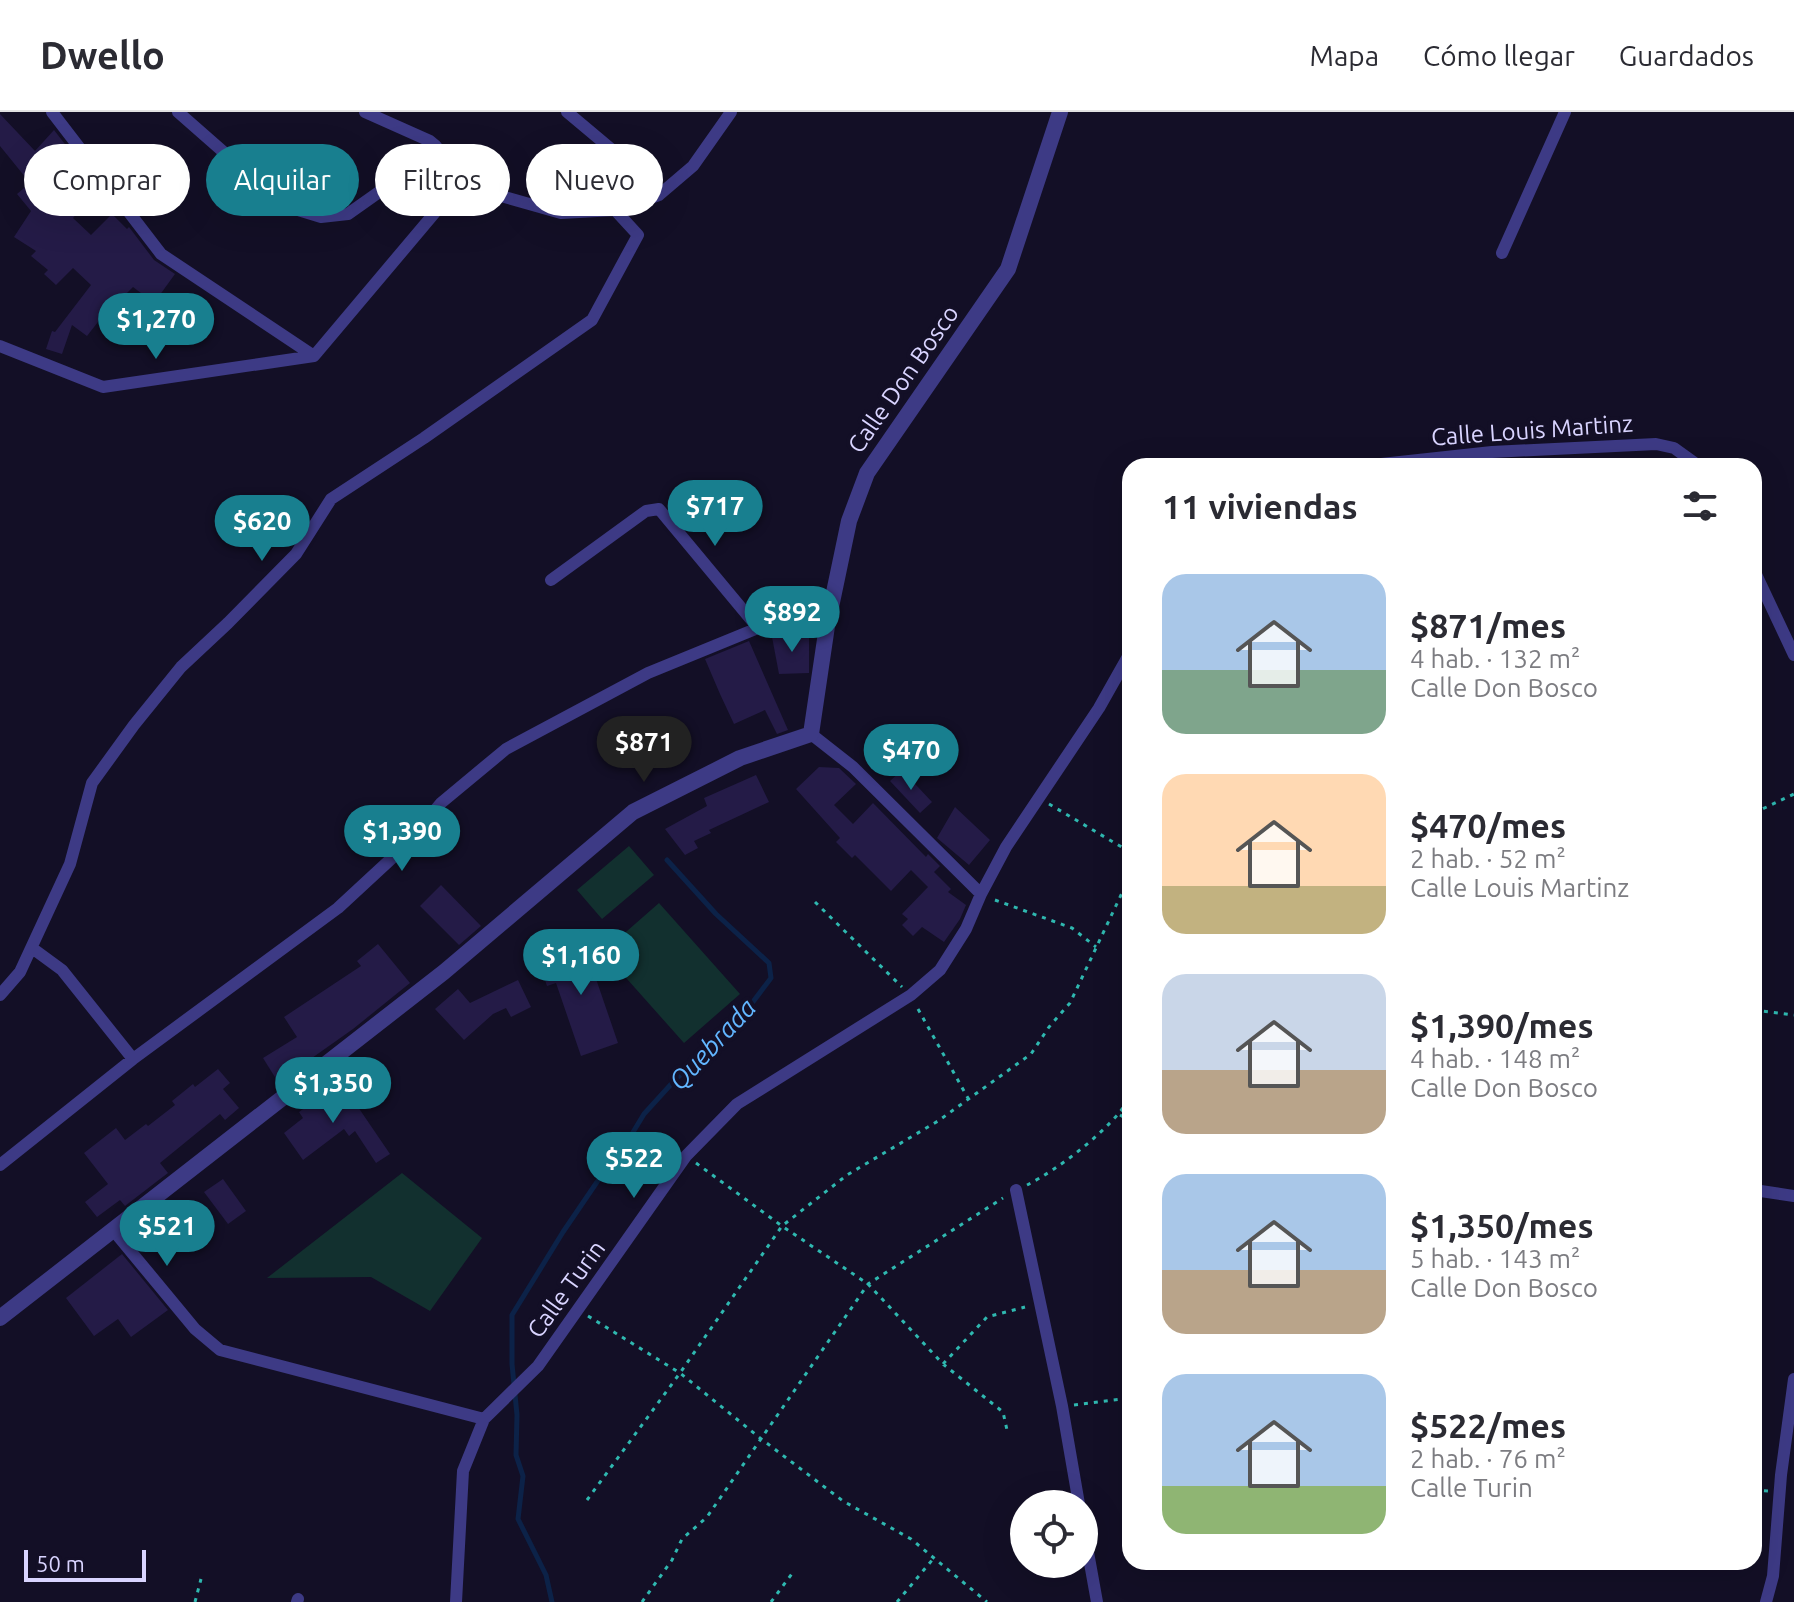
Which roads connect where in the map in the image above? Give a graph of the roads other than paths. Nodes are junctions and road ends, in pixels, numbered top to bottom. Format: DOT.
graph roads {
  1 [pos="52,112"];
  2 [pos="178,112"];
  3 [pos="365,112"];
  4 [pos="567,112"];
  5 [pos="730,112"];
  6 [pos="1060,112"];
  7 [pos="1565,112"];
  8 [pos="434,144"];
  9 [pos="605,144"];
  10 [pos="663,192"];
  11 [pos="375,195"];
  12 [pos="432,216"];
  13 [pos="621,216"];
  14 [pos="1502,253"];
  15 [pos="0,346"];
  16 [pos="314,356"];
  17 [pos="1437,458"];
  18 [pos="1688,458"];
  19 [pos="551,580"];
  20 [pos="1762,587"];
  21 [pos="827,626"];
  22 [pos="758,628"];
  23 [pos="1794,655"];
  24 [pos="1122,667"];
  25 [pos="811,734"];
  26 [pos="981,894"];
  27 [pos="32,948"];
  28 [pos="0,995"];
  29 [pos="133,1059"];
  30 [pos="0,1165"];
  31 [pos="1016,1190"];
  32 [pos="1762,1191"];
  33 [pos="1794,1196"];
  34 [pos="113,1230"];
  35 [pos="0,1318"];
  36 [pos="1794,1379"];
  37 [pos="484,1419"];
  38 [pos="1789,1455"];
  39 [pos="1077,1490"];
  40 [pos="1093,1578"];
  41 [pos="456,1602"];
  42 [pos="1097,1602"];
  43 [pos="1766,1602"];
  1 -- 16 [label="street"];
  2 -- 11 [label="street"];
  3 -- 8 [label="street"];
  4 -- 9 [label="street"];
  5 -- 10 [label="street"];
  6 -- 21 [label="street, Calle Don Bosco"];
  7 -- 14 [label="street"];
  12 -- 16 [label="street"];
  13 -- 27 [label="street"];
  15 -- 16 [label="street"];
  17 -- 18 [label="street, Calle Louis Martinz"];
  19 -- 22 [label="street"];
  20 -- 23 [label="street"];
  21 -- 22 [label="street"];
  21 -- 25 [label="street, Calle Don Bosco"];
  22 -- 29 [label="street"];
  24 -- 26 [label="street"];
  25 -- 26 [label="street"];
  25 -- 34 [label="street"];
  26 -- 37 [label="street, Calle Turin"];
  27 -- 28 [label="street"];
  27 -- 29 [label="street"];
  29 -- 30 [label="street"];
  31 -- 39 [label="street"];
  32 -- 33 [label="street"];
  34 -- 35 [label="street"];
  34 -- 37 [label="street"];
  36 -- 38 [label="street"];
  37 -- 41 [label="street, Calle Turin"];
  38 -- 43 [label="street"];
  40 -- 42 [label="street"];
}
